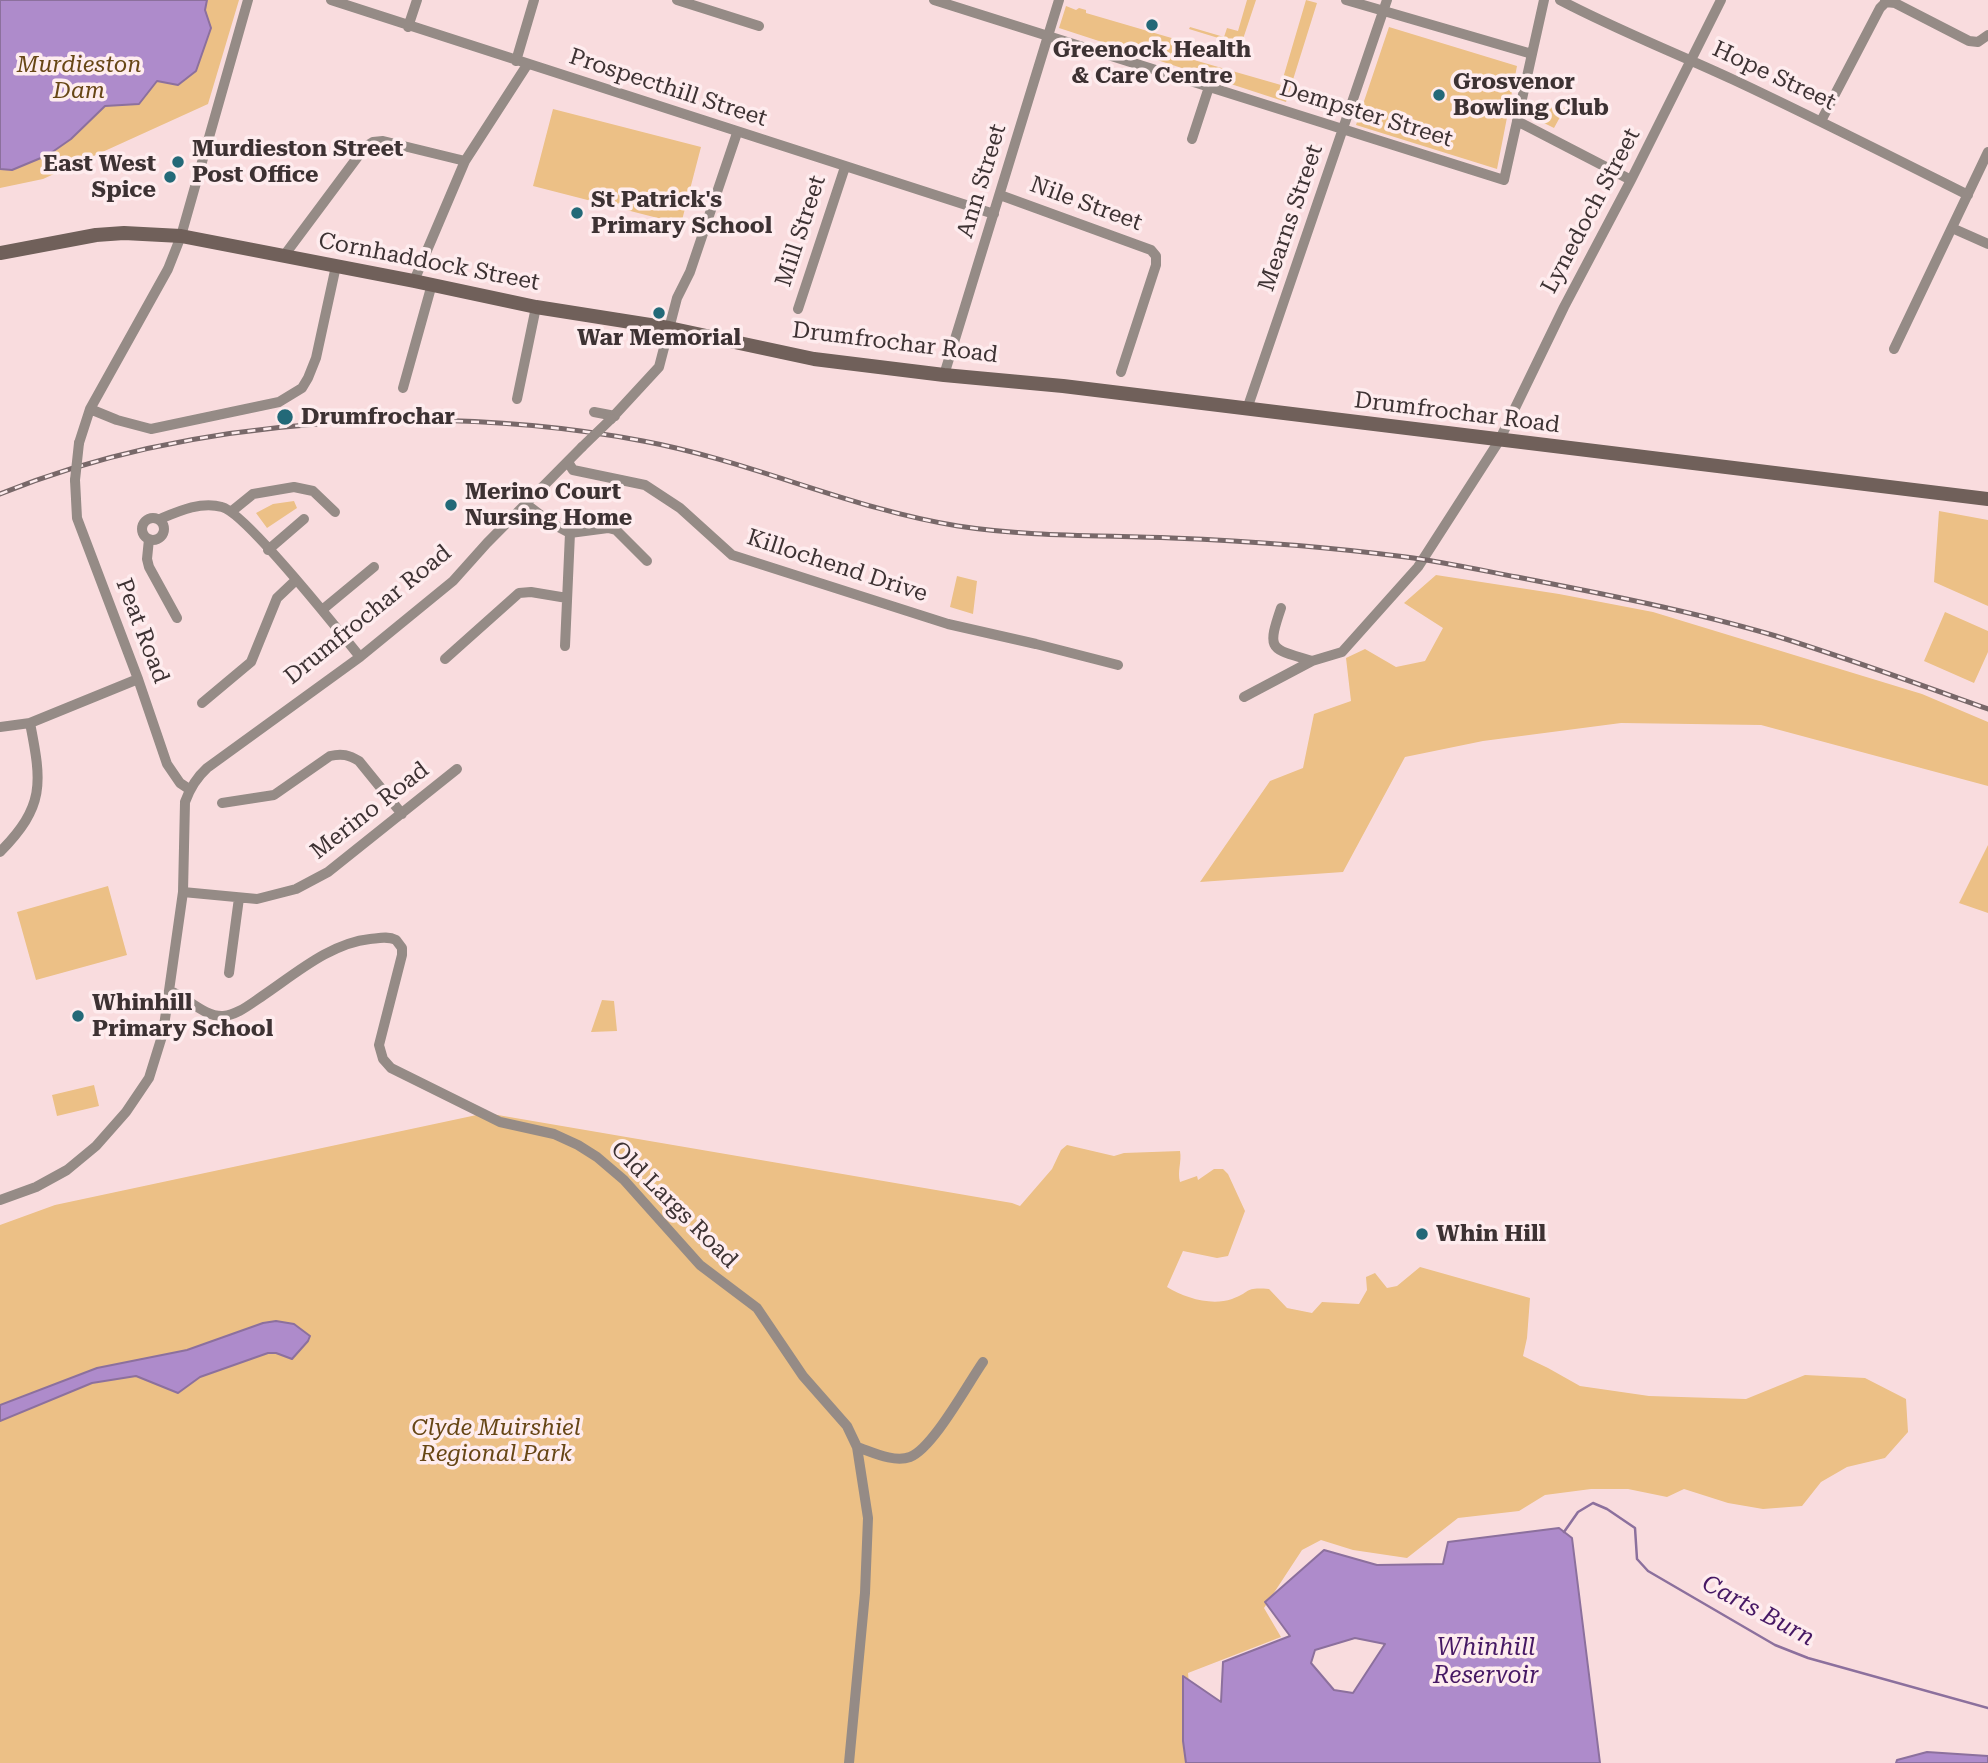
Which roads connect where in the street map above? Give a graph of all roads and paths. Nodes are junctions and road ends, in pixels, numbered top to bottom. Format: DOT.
graph roads {
  1 [pos="248,0"];
  2 [pos="331,0"];
  3 [pos="417,0"];
  4 [pos="534,0"];
  5 [pos="677,0"];
  6 [pos="934,0"];
  7 [pos="1059,0"];
  8 [pos="1346,0"];
  9 [pos="1544,0"];
  10 [pos="1560,0"];
  11 [pos="1721,0"];
  12 [pos="1886,1"];
  13 [pos="1385,5"];
  14 [pos="759,26"];
  15 [pos="408,27"];
  16 [pos="1988,35"];
  17 [pos="1047,36"];
  18 [pos="1532,54"];
  19 [pos="1692,61"];
  20 [pos="522,63"];
  21 [pos="1209,87"];
  22 [pos="1517,121"];
  23 [pos="1821,121"];
  24 [pos="1344,130"];
  25 [pos="737,133"];
  26 [pos="1192,139"];
  27 [pos="1988,152"];
  28 [pos="465,161"];
  29 [pos="845,167"];
  30 [pos="1631,180"];
  31 [pos="1000,195"];
  32 [pos="1968,195"];
  33 [pos="994,215"];
  34 [pos="1952,228"];
  35 [pos="181,236"];
  36 [pos="1988,244"];
  37 [pos="0,253"];
  38 [pos="283,257"];
  39 [pos="336,266"];
  40 [pos="414,281"];
  41 [pos="432,284"];
  42 [pos="536,307"];
  43 [pos="797,309"];
  44 [pos="669,328"];
  45 [pos="1894,349"];
  46 [pos="1121,372"];
  47 [pos="944,375"];
  48 [pos="403,388"];
  49 [pos="517,399"];
  50 [pos="90,409"];
  51 [pos="1247,409"];
  52 [pos="594,412"];
  53 [pos="613,417"];
  54 [pos="1499,441"];
  55 [pos="568,462"];
  56 [pos="1988,499"];
  57 [pos="526,504"];
  58 [pos="232,511"];
  59 [pos="335,512"];
  60 [pos="160,519"];
  61 [pos="304,519"];
  62 [pos="570,533"];
  63 [pos="149,540"];
  64 [pos="268,550"];
  65 [pos="647,561"];
  66 [pos="374,567"];
  67 [pos="296,580"];
  68 [pos="567,598"];
  69 [pos="1281,608"];
  70 [pos="322,610"];
  71 [pos="177,618"];
  72 [pos="565,646"];
  73 [pos="360,657"];
  74 [pos="445,659"];
  75 [pos="1312,661"];
  76 [pos="1118,665"];
  77 [pos="138,679"];
  78 [pos="1244,697"];
  79 [pos="202,703"];
  80 [pos="30,723"];
  81 [pos="0,727"];
  82 [pos="457,769"];
  83 [pos="189,789"];
  84 [pos="222,803"];
  85 [pos="402,814"];
  86 [pos="0,852"];
  87 [pos="183,892"];
  88 [pos="239,898"];
  89 [pos="229,973"];
  90 [pos="170,991"];
  91 [pos="0,1200"];
  92 [pos="983,1362"];
  93 [pos="857,1447"];
  94 [pos="849,1763"];
  1 -- 35 [label="street, Peat Road"];
  2 -- 15 [label="street, Prospecthill Street"];
  3 -- 15 [label="street"];
  4 -- 20 [label="street"];
  5 -- 14 [label="street"];
  6 -- 17 [label="street, Dempster Street"];
  7 -- 17 [label="street, Ann Street"];
  8 -- 13 [label="street"];
  9 -- 18 [label="street"];
  10 -- 19 [label="street, Hope Street"];
  11 -- 19 [label="street, Lynedoch Street"];
  12 -- 16 [label="street"];
  12 -- 23 [label="street"];
  13 -- 18 [label="street"];
  13 -- 24 [label="street, Mearns Street"];
  15 -- 20 [label="street, Prospecthill Street"];
  17 -- 21 [label="street, Dempster Street"];
  17 -- 31 [label="street, Ann Street"];
  18 -- 22 [label="street"];
  19 -- 23 [label="street, Hope Street"];
  19 -- 30 [label="street, Lynedoch Street"];
  20 -- 25 [label="street, Prospecthill Street"];
  20 -- 28 [label="street"];
  21 -- 24 [label="street, Dempster Street"];
  21 -- 26 [label="street"];
  22 -- 24 [label="street, Dempster Street"];
  22 -- 30 [label="street"];
  23 -- 32 [label="street, Hope Street"];
  24 -- 51 [label="street, Mearns Street"];
  25 -- 29 [label="street, Prospecthill Street"];
  25 -- 44 [label="street"];
  27 -- 32 [label="street"];
  28 -- 38 [label="street"];
  28 -- 40 [label="street"];
  29 -- 33 [label="street, Prospecthill Street"];
  29 -- 43 [label="street, Mill Street"];
  30 -- 54 [label="street, Lynedoch Street"];
  31 -- 33 [label="street, Ann Street"];
  31 -- 46 [label="street, Nile Street"];
  32 -- 34 [label="street"];
  33 -- 47 [label="street, Ann Street"];
  34 -- 36 [label="street"];
  34 -- 45 [label="street"];
  35 -- 37 [label="main road, Cornhaddock Street"];
  35 -- 38 [label="main road, Cornhaddock Street"];
  35 -- 50 [label="street, Peat Road"];
  38 -- 39 [label="main road, Cornhaddock Street"];
  39 -- 40 [label="main road, Cornhaddock Street"];
  39 -- 50 [label="street"];
  40 -- 41 [label="main road, Cornhaddock Street"];
  41 -- 42 [label="main road, Cornhaddock Street"];
  41 -- 48 [label="street"];
  42 -- 44 [label="main road, Cornhaddock Street"];
  42 -- 49 [label="street"];
  44 -- 47 [label="main road, Drumfrochar Road"];
  44 -- 53 [label="street, Drumfrochar Road"];
  47 -- 51 [label="main road, Drumfrochar Road"];
  50 -- 77 [label="street, Peat Road, bridge"];
  51 -- 54 [label="main road, Drumfrochar Road"];
  52 -- 53 [label="street"];
  53 -- 55 [label="street, Drumfrochar Road, bridge"];
  54 -- 56 [label="main road, Drumfrochar Road"];
  54 -- 75 [label="street, Lynedoch Street"];
  55 -- 57 [label="street, Drumfrochar Road"];
  55 -- 76 [label="street, Killochend Drive"];
  57 -- 62 [label="street"];
  57 -- 73 [label="street, Drumfrochar Road"];
  58 -- 59 [label="street"];
  58 -- 60 [label="street"];
  58 -- 64 [label="street"];
  60 -- 63 [label="street"];
  60 -- 63 [label="street"];
  61 -- 64 [label="street"];
  62 -- 65 [label="street"];
  62 -- 68 [label="street"];
  63 -- 71 [label="street"];
  64 -- 67 [label="street"];
  66 -- 70 [label="street"];
  67 -- 70 [label="street"];
  67 -- 79 [label="street"];
  68 -- 72 [label="street"];
  68 -- 74 [label="street"];
  69 -- 75 [label="street"];
  70 -- 73 [label="street"];
  73 -- 83 [label="street, Drumfrochar Road"];
  75 -- 78 [label="street, Lynedoch Street"];
  77 -- 80 [label="street"];
  77 -- 83 [label="street, Peat Road"];
  80 -- 81 [label="street"];
  80 -- 86 [label="street"];
  82 -- 85 [label="street, Merino Road"];
  83 -- 87 [label="street"];
  84 -- 85 [label="street"];
  85 -- 88 [label="street, Merino Road"];
  87 -- 88 [label="street, Merino Road"];
  87 -- 90 [label="street"];
  88 -- 89 [label="street"];
  90 -- 91 [label="street"];
  90 -- 93 [label="street, Old Largs Road"];
  92 -- 93 [label="street"];
  93 -- 94 [label="street, Old Largs Road"];
}
